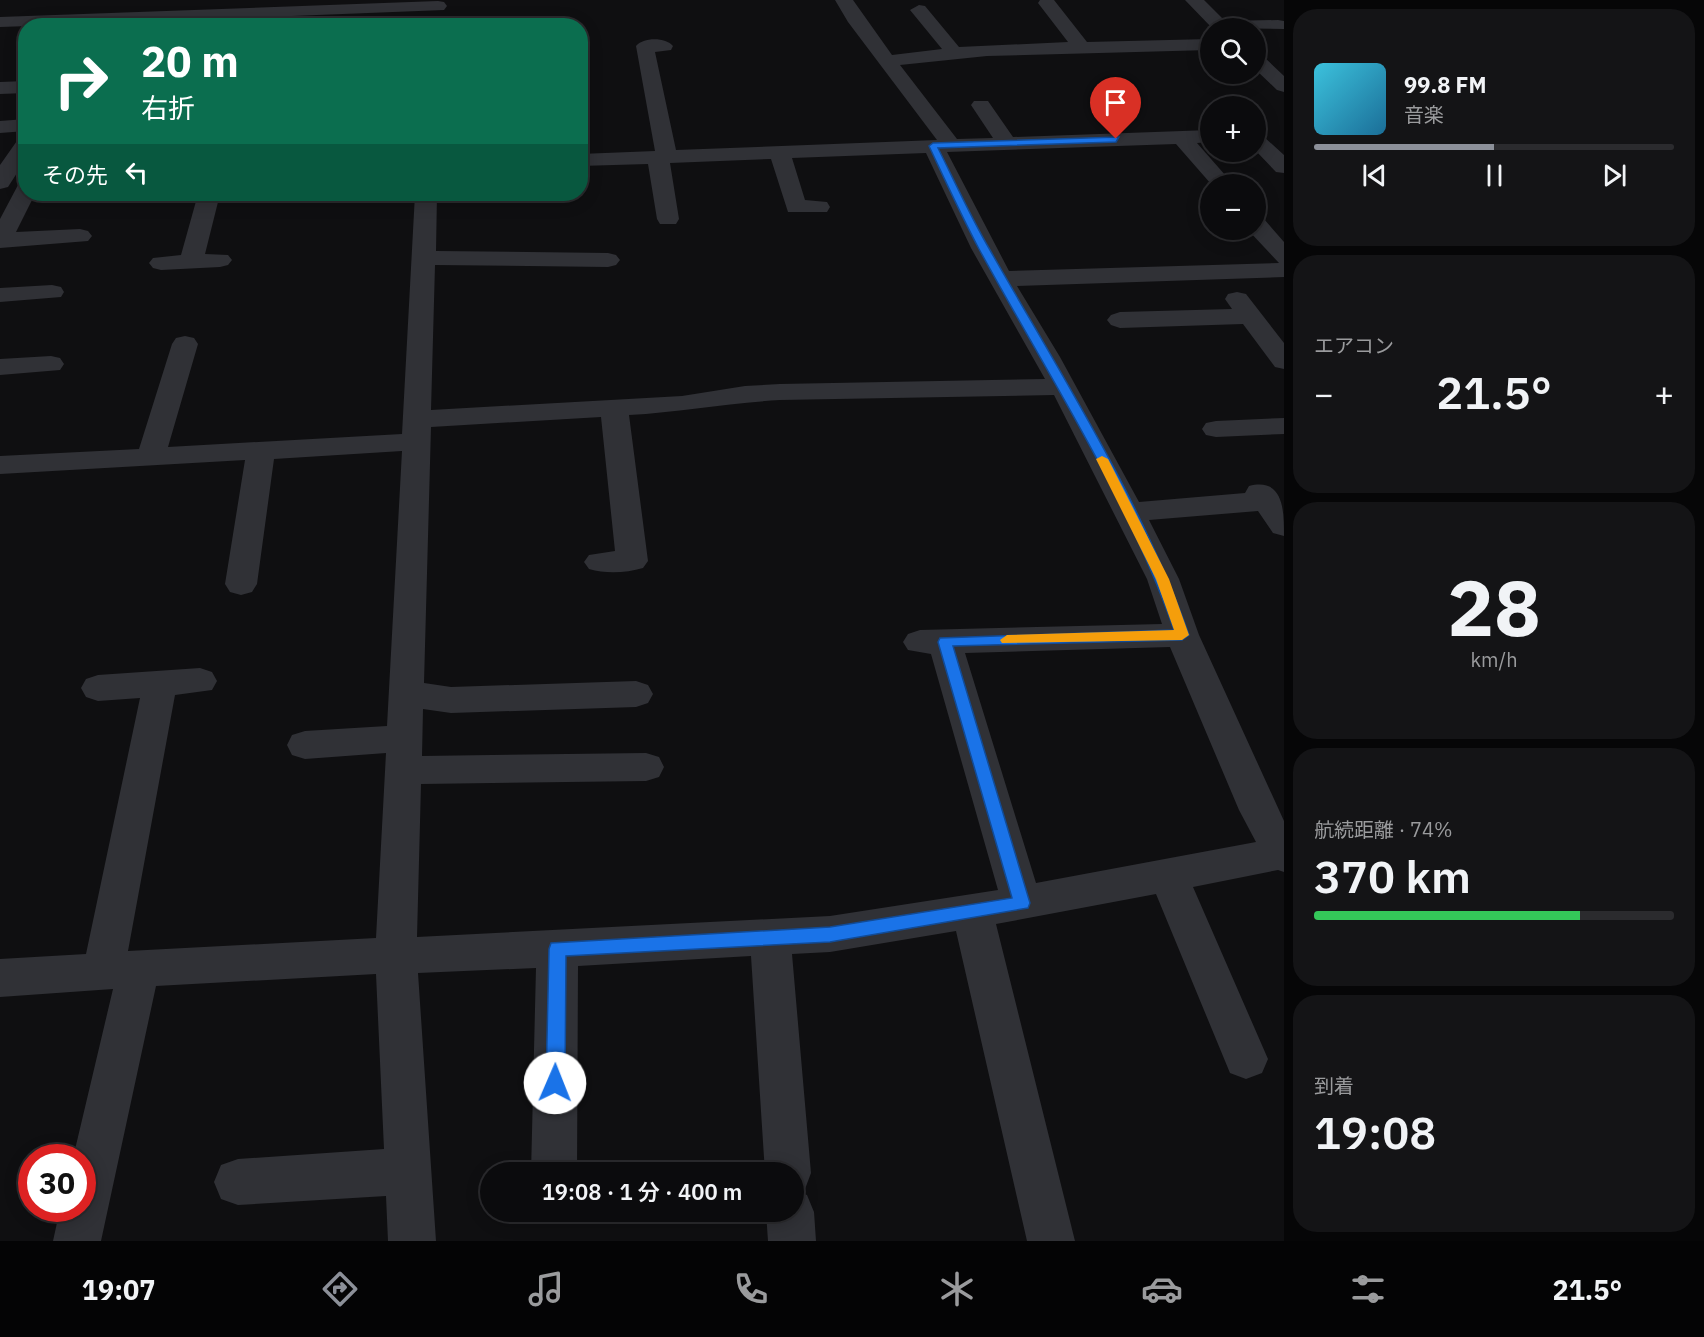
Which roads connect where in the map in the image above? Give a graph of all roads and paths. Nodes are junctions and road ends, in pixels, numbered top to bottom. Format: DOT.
graph roads {
  1 [pos="844,0"];
  2 [pos="1194,0"];
  3 [pos="439,3"];
  4 [pos="1047,3"];
  5 [pos="919,10"];
  6 [pos="364,17"];
  7 [pos="305,18"];
  8 [pos="438,18"];
  9 [pos="1211,18"];
  10 [pos="0,22"];
  11 [pos="18,22"];
  12 [pos="1266,25"];
  13 [pos="1278,25"];
  14 [pos="1200,44"];
  15 [pos="664,46"];
  16 [pos="1081,47"];
  17 [pos="955,54"];
  18 [pos="888,61"];
  19 [pos="1266,69"];
  20 [pos="1284,86"];
  21 [pos="18,87"];
  22 [pos="0,88"];
  23 [pos="654,92"];
  24 [pos="634,93"];
  25 [pos="18,96"];
  26 [pos="981,105"];
  27 [pos="11,106"];
  28 [pos="18,126"];
  29 [pos="0,127"];
  30 [pos="1200,136"];
  31 [pos="1181,137"];
  32 [pos="1266,142"];
  33 [pos="1008,143"];
  34 [pos="942,145"];
  35 [pos="18,146"];
  36 [pos="0,151"];
  37 [pos="780,152"];
  38 [pos="18,154"];
  39 [pos="663,157"];
  40 [pos="588,160"];
  41 [pos="1284,167"];
  42 [pos="1213,174"];
  43 [pos="0,183"];
  44 [pos="18,184"];
  45 [pos="20,201"];
  46 [pos="207,201"];
  47 [pos="426,201"];
  48 [pos="819,207"];
  49 [pos="668,219"];
  50 [pos="1266,236"];
  51 [pos="80,237"];
  52 [pos="0,240"];
  53 [pos="1284,257"];
  54 [pos="424,258"];
  55 [pos="220,260"];
  56 [pos="608,260"];
  57 [pos="191,262"];
  58 [pos="161,263"];
  59 [pos="1284,270"];
  60 [pos="1218,274"];
  61 [pos="1002,279"];
  62 [pos="52,292"];
  63 [pos="0,295"];
  64 [pos="1250,316"];
  65 [pos="1120,320"];
  66 [pos="185,344"];
  67 [pos="1284,361"];
  68 [pos="51,364"];
  69 [pos="0,367"];
  70 [pos="1063,387"];
  71 [pos="614,408"];
  72 [pos="1228,421"];
  73 [pos="1284,426"];
  74 [pos="418,431"];
  75 [pos="261,451"];
  76 [pos="151,457"];
  77 [pos="0,465"];
  78 [pos="1130,512"];
  79 [pos="1284,526"];
  80 [pos="600,562"];
  81 [pos="241,584"];
  82 [pos="1182,635"];
  83 [pos="201,681"];
  84 [pos="160,684"];
  85 [pos="98,688"];
  86 [pos="408,694"];
  87 [pos="636,694"];
  88 [pos="305,745"];
  89 [pos="405,754"];
  90 [pos="646,767"];
  91 [pos="1284,854"];
  92 [pos="1168,875"];
  93 [pos="1022,903"];
  94 [pos="972,911"];
  95 [pos="770,937"];
  96 [pos="557,949"];
  97 [pos="396,956"];
  98 [pos="121,970"];
  99 [pos="0,978"];
  100 [pos="1245,1059"];
  101 [pos="554,1162"];
  102 [pos="787,1162"];
  103 [pos="408,1171"];
  104 [pos="238,1182"];
  105 [pos="791,1222"];
  106 [pos="77,1241"];
  107 [pos="412,1241"];
  108 [pos="792,1241"];
  109 [pos="1051,1241"];
  1 -- 18 [label="street"];
  2 -- 9 [label="street"];
  3 -- 6 [label="street"];
  3 -- 8 [label="street"];
  4 -- 16 [label="street"];
  5 -- 17 [label="street"];
  6 -- 7 [label="street"];
  10 -- 11 [label="street"];
  12 -- 13 [label="street"];
  14 -- 16 [label="street"];
  15 -- 23 [label="street"];
  16 -- 17 [label="street"];
  17 -- 18 [label="street"];
  18 -- 34 [label="street"];
  19 -- 20 [label="street"];
  21 -- 22 [label="street"];
  23 -- 24 [label="street"];
  23 -- 39 [label="street"];
  25 -- 27 [label="street"];
  26 -- 33 [label="street"];
  28 -- 29 [label="street"];
  30 -- 31 [label="street"];
  31 -- 33 [label="street"];
  31 -- 42 [label="street"];
  32 -- 41 [label="street"];
  33 -- 34 [label="street"];
  34 -- 37 [label="street"];
  34 -- 61 [label="street"];
  35 -- 36 [label="street"];
  37 -- 39 [label="street"];
  37 -- 48 [label="street"];
  38 -- 43 [label="street"];
  39 -- 40 [label="street"];
  39 -- 49 [label="street"];
  43 -- 44 [label="street"];
  45 -- 52 [label="street"];
  46 -- 57 [label="street"];
  47 -- 54 [label="street"];
  50 -- 53 [label="street"];
  51 -- 52 [label="street"];
  54 -- 56 [label="street"];
  54 -- 74 [label="street"];
  55 -- 57 [label="street"];
  57 -- 58 [label="street"];
  59 -- 60 [label="street"];
  60 -- 61 [label="street"];
  60 -- 64 [label="street"];
  61 -- 70 [label="street"];
  62 -- 63 [label="street"];
  64 -- 65 [label="street"];
  64 -- 67 [label="street"];
  66 -- 76 [label="street"];
  68 -- 69 [label="street"];
  70 -- 71 [label="street"];
  70 -- 78 [label="street"];
  71 -- 74 [label="street"];
  71 -- 80 [label="street"];
  72 -- 73 [label="street"];
  74 -- 75 [label="street"];
  74 -- 86 [label="street"];
  75 -- 76 [label="street"];
  75 -- 81 [label="street"];
  76 -- 77 [label="street"];
  78 -- 79 [label="street"];
  78 -- 82 [label="street"];
  82 -- 91 [label="street"];
  82 -- 93 [label="street"];
  83 -- 84 [label="street"];
  84 -- 85 [label="street"];
  84 -- 98 [label="street"];
  86 -- 87 [label="street"];
  86 -- 89 [label="street"];
  88 -- 89 [label="street"];
  89 -- 90 [label="street"];
  89 -- 97 [label="street"];
  91 -- 92 [label="street"];
  92 -- 93 [label="street"];
  92 -- 100 [label="street"];
  93 -- 94 [label="street"];
  94 -- 95 [label="street"];
  94 -- 109 [label="street"];
  95 -- 96 [label="street"];
  95 -- 102 [label="street"];
  96 -- 97 [label="street"];
  96 -- 101 [label="street"];
  97 -- 98 [label="street"];
  97 -- 103 [label="street"];
  98 -- 99 [label="street"];
  98 -- 106 [label="street"];
  103 -- 104 [label="street"];
  103 -- 107 [label="street"];
  105 -- 108 [label="street"];
}
